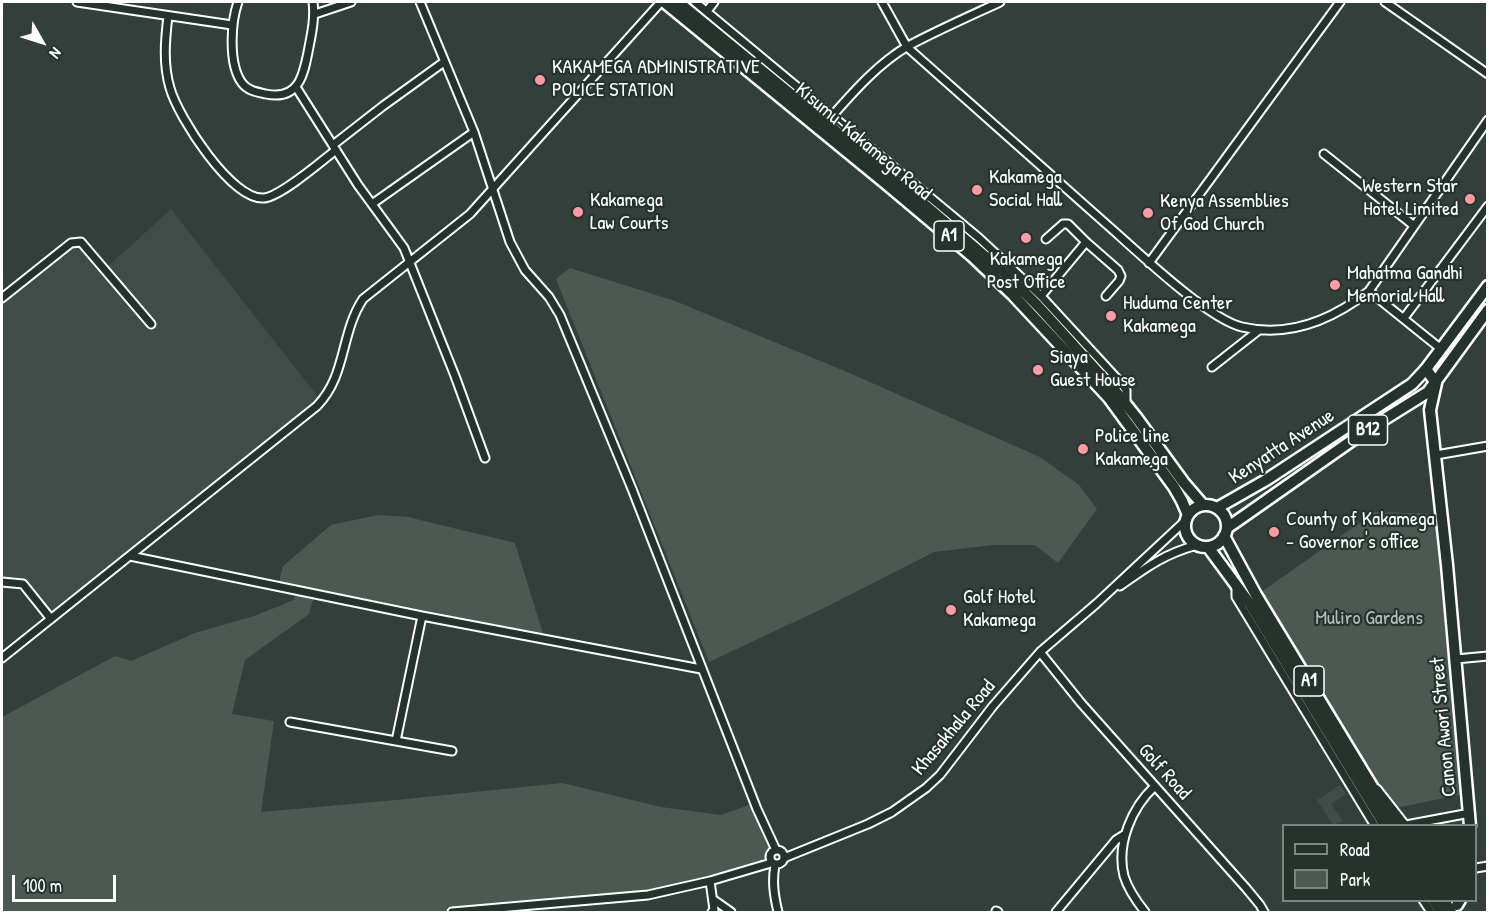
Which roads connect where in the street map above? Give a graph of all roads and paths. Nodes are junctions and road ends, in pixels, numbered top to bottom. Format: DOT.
graph roads {
  1 [pos="77,2"];
  2 [pos="238,2"];
  3 [pos="313,2"];
  4 [pos="351,2"];
  5 [pos="420,2"];
  6 [pos="663,2"];
  7 [pos="678,2"];
  8 [pos="695,2"];
  9 [pos="714,2"];
  10 [pos="882,2"];
  11 [pos="1000,2"];
  12 [pos="1340,2"];
  13 [pos="1385,2"];
  14 [pos="707,11"];
  15 [pos="315,14"];
  16 [pos="168,16"];
  17 [pos="232,25"];
  18 [pos="907,47"];
  19 [pos="444,62"];
  20 [pos="1488,74"];
  21 [pos="296,87"];
  22 [pos="833,115"];
  23 [pos="1488,120"];
  24 [pos="474,132"];
  25 [pos="335,148"];
  26 [pos="873,149"];
  27 [pos="1324,154"];
  28 [pos="880,168"];
  29 [pos="493,190"];
  30 [pos="372,204"];
  31 [pos="1488,206"];
  32 [pos="1413,225"];
  33 [pos="1046,239"];
  34 [pos="1086,242"];
  35 [pos="1149,262"];
  36 [pos="408,263"];
  37 [pos="1369,291"];
  38 [pos="1486,292"];
  39 [pos="1041,296"];
  40 [pos="1106,296"];
  41 [pos="2,298"];
  42 [pos="1488,310"];
  43 [pos="1404,318"];
  44 [pos="151,324"];
  45 [pos="1259,330"];
  46 [pos="1441,349"];
  47 [pos="1212,368"];
  48 [pos="1426,369"];
  49 [pos="1436,383"];
  50 [pos="1412,384"];
  51 [pos="1420,398"];
  52 [pos="1126,405"];
  53 [pos="1430,410"];
  54 [pos="1488,446"];
  55 [pos="1436,455"];
  56 [pos="485,459"];
  57 [pos="1266,480"];
  58 [pos="1274,494"];
  59 [pos="1203,505"];
  60 [pos="1217,507"];
  61 [pos="1186,518"];
  62 [pos="1226,532"];
  63 [pos="1202,546"];
  64 [pos="130,556"];
  65 [pos="2,582"];
  66 [pos="1236,584"];
  67 [pos="1096,604"];
  68 [pos="422,616"];
  69 [pos="51,619"];
  70 [pos="1040,652"];
  71 [pos="1488,656"];
  72 [pos="2,658"];
  73 [pos="1456,659"];
  74 [pos="701,669"];
  75 [pos="290,722"];
  76 [pos="396,741"];
  77 [pos="452,751"];
  78 [pos="1365,776"];
  79 [pos="1155,786"];
  80 [pos="1470,813"];
  81 [pos="1374,824"];
  82 [pos="1384,824"];
  83 [pos="1395,824"];
  84 [pos="1405,824"];
  85 [pos="1411,824"];
  86 [pos="1470,824"];
  87 [pos="1124,835"];
  88 [pos="776,850"];
  89 [pos="784,858"];
  90 [pos="773,864"];
  91 [pos="710,881"];
  92 [pos="714,900"];
  93 [pos="531,910"];
  94 [pos="452,912"];
  95 [pos="712,912"];
  96 [pos="731,912"];
  97 [pos="778,912"];
  98 [pos="1056,912"];
  99 [pos="1145,912"];
  100 [pos="1264,912"];
  1 -- 16 [label="street"];
  2 -- 17 [label="street"];
  3 -- 15 [label="street"];
  4 -- 15 [label="street"];
  5 -- 19 [label="street"];
  6 -- 29 [label="street"];
  6 -- 61 [label="main road, Kisumu-Kakamega Road / A1"];
  7 -- 28 [label="main road, Kisumu-Kakamega Road / A1"];
  8 -- 14 [label="street"];
  9 -- 14 [label="street"];
  10 -- 18 [label="street"];
  11 -- 18 [label="street"];
  12 -- 35 [label="street"];
  13 -- 20 [label="street"];
  14 -- 22 [label="street"];
  15 -- 21 [label="street"];
  16 -- 17 [label="street"];
  16 -- 25 [label="street"];
  17 -- 21 [label="street"];
  18 -- 22 [label="street"];
  18 -- 35 [label="street"];
  19 -- 24 [label="street"];
  19 -- 25 [label="street"];
  21 -- 25 [label="street"];
  22 -- 26 [label="street"];
  23 -- 32 [label="street"];
  24 -- 29 [label="street"];
  24 -- 30 [label="street"];
  25 -- 30 [label="street"];
  26 -- 28 [label="street"];
  26 -- 39 [label="street"];
  27 -- 32 [label="street"];
  28 -- 52 [label="main road, Kisumu-Kakamega Road / A1"];
  29 -- 36 [label="street"];
  29 -- 74 [label="street"];
  30 -- 36 [label="street"];
  31 -- 43 [label="street"];
  32 -- 37 [label="street"];
  33 -- 34 [label="street"];
  34 -- 39 [label="street"];
  34 -- 40 [label="street"];
  35 -- 45 [label="street"];
  36 -- 56 [label="street"];
  36 -- 64 [label="street"];
  37 -- 43 [label="street"];
  37 -- 45 [label="street"];
  38 -- 46 [label="main road, Kenyatta Avenue / B12"];
  39 -- 52 [label="street"];
  41 -- 44 [label="street"];
  42 -- 49 [label="main road, Kenyatta Avenue / B12"];
  43 -- 46 [label="street"];
  45 -- 47 [label="street"];
  46 -- 48 [label="main road, Kenyatta Avenue / B12"];
  48 -- 49 [label="main road"];
  48 -- 50 [label="main road, Kenyatta Avenue / B12"];
  49 -- 51 [label="main road, Kenyatta Avenue / B12"];
  49 -- 53 [label="main road, Canon Awori Street"];
  50 -- 51 [label="main road"];
  50 -- 57 [label="main road, Kenyatta Avenue / B12"];
  51 -- 53 [label="main road"];
  51 -- 58 [label="main road, Kenyatta Avenue / B12"];
  52 -- 59 [label="main road, Kisumu-Kakamega Road / A1"];
  53 -- 55 [label="main road, Canon Awori Street"];
  54 -- 55 [label="street"];
  55 -- 73 [label="main road, Canon Awori Street"];
  57 -- 58 [label="main road"];
  57 -- 60 [label="main road, Kenyatta Avenue / B12"];
  58 -- 62 [label="main road, Kenyatta Avenue / B12"];
  59 -- 60 [label="main road"];
  59 -- 61 [label="main road"];
  60 -- 62 [label="main road"];
  61 -- 63 [label="main road"];
  61 -- 67 [label="street"];
  62 -- 63 [label="main road"];
  62 -- 78 [label="main road, A1"];
  63 -- 66 [label="main road, A1"];
  63 -- 67 [label="street"];
  64 -- 68 [label="street"];
  64 -- 69 [label="street"];
  65 -- 69 [label="street"];
  66 -- 81 [label="street"];
  66 -- 82 [label="main road, A1"];
  67 -- 70 [label="street, Khasakhala Road"];
  68 -- 74 [label="street"];
  68 -- 76 [label="street"];
  69 -- 72 [label="street"];
  70 -- 79 [label="street, Golf Road"];
  70 -- 89 [label="street, Khasakhala Road"];
  71 -- 73 [label="street"];
  73 -- 80 [label="main road, Canon Awori Street"];
  74 -- 88 [label="street"];
  75 -- 76 [label="street"];
  76 -- 77 [label="street"];
  78 -- 83 [label="main road, A1"];
  78 -- 84 [label="street"];
  79 -- 87 [label="street"];
  79 -- 100 [label="street, Golf Road"];
  80 -- 85 [label="street"];
  80 -- 86 [label="main road, Canon Awori Street"];
  87 -- 98 [label="street"];
  87 -- 99 [label="street"];
  88 -- 89 [label="street"];
  88 -- 90 [label="street"];
  89 -- 90 [label="street"];
  90 -- 91 [label="street"];
  90 -- 97 [label="street"];
  91 -- 92 [label="street"];
  91 -- 93 [label="street"];
  92 -- 95 [label="street"];
  92 -- 96 [label="street"];
  93 -- 94 [label="street"];
}
